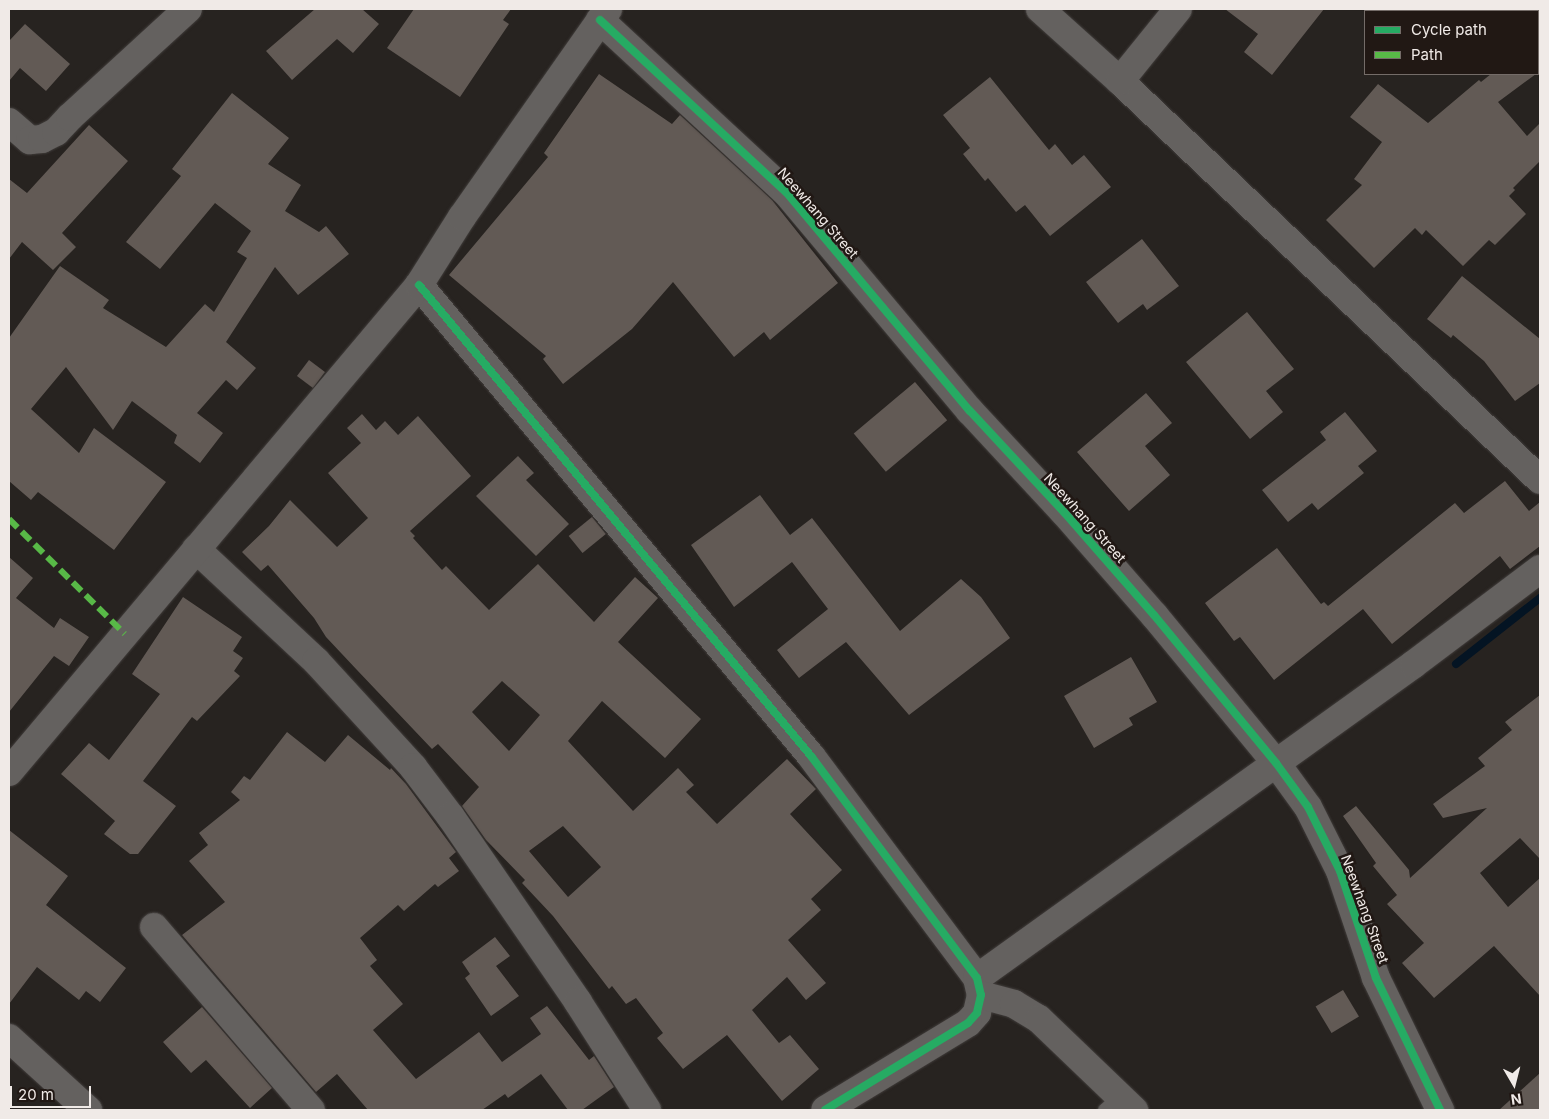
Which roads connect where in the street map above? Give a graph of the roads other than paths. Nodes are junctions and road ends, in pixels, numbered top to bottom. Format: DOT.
graph roads {
  1 [pos="188,9"];
  2 [pos="1040,9"];
  3 [pos="1178,9"];
  4 [pos="604,14"];
  5 [pos="1120,81"];
  6 [pos="9,122"];
  7 [pos="419,285"];
  8 [pos="1540,480"];
  9 [pos="196,549"];
  10 [pos="1540,569"];
  11 [pos="1276,764"];
  12 [pos="9,772"];
  13 [pos="154,927"];
  14 [pos="979,986"];
  15 [pos="9,1038"];
  16 [pos="1119,1106"];
  17 [pos="88,1110"];
  18 [pos="311,1110"];
  19 [pos="647,1110"];
  20 [pos="825,1110"];
  21 [pos="1440,1110"];
  1 -- 6 [label="street"];
  2 -- 5 [label="street"];
  3 -- 5 [label="street"];
  4 -- 7 [label="street"];
  4 -- 11 [label="street, Neewhang Street"];
  5 -- 8 [label="street"];
  7 -- 9 [label="street"];
  7 -- 14 [label="street"];
  9 -- 12 [label="street"];
  9 -- 19 [label="street"];
  10 -- 11 [label="street"];
  11 -- 14 [label="street"];
  11 -- 21 [label="street, Neewhang Street"];
  13 -- 18 [label="street"];
  14 -- 16 [label="street"];
  14 -- 20 [label="street"];
  15 -- 17 [label="street"];
}
